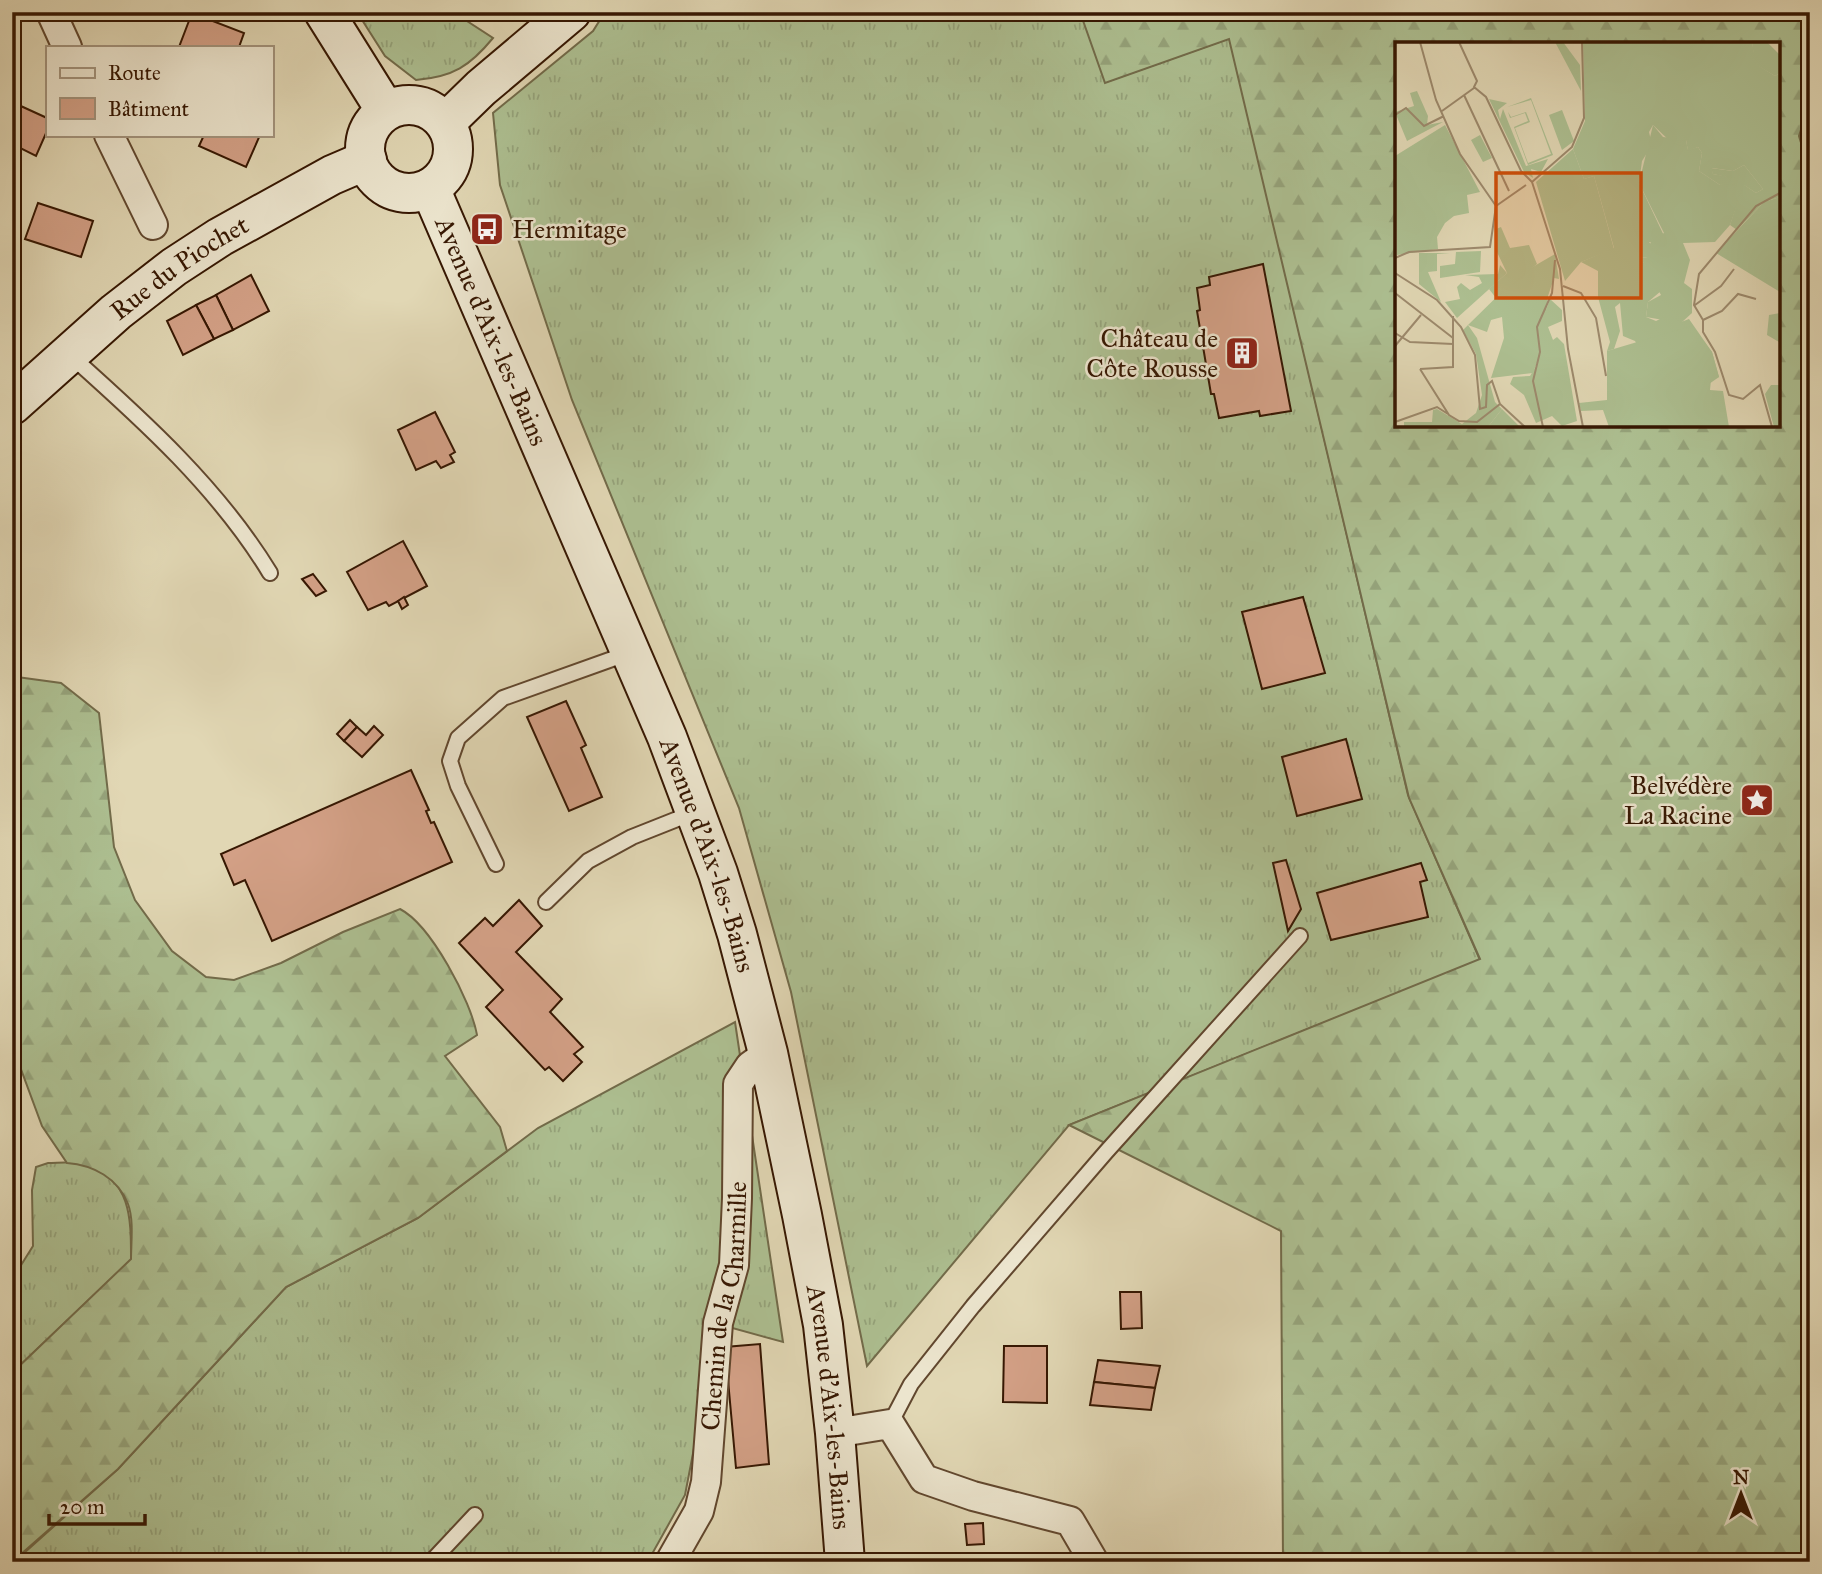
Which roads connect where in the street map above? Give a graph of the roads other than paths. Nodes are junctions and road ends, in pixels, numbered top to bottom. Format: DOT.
graph roads {
  1 [pos="51,12"];
  2 [pos="324,12"];
  3 [pos="571,12"];
  4 [pos="67,46"];
  5 [pos="386,111"];
  6 [pos="445,123"];
  7 [pos="109,136"];
  8 [pos="367,160"];
  9 [pos="430,188"];
  10 [pos="153,225"];
  11 [pos="70,354"];
  12 [pos="12,405"];
  13 [pos="271,573"];
  14 [pos="630,653"];
  15 [pos="696,812"];
  16 [pos="496,864"];
  17 [pos="545,902"];
  18 [pos="1300,936"];
  19 [pos="768,1053"];
  20 [pos="890,1424"];
  21 [pos="835,1433"];
  22 [pos="475,1515"];
  23 [pos="431,1562"];
  24 [pos="670,1562"];
  25 [pos="845,1562"];
  26 [pos="1094,1562"];
  1 -- 4 [label="street"];
  2 -- 5 [label="main road"];
  3 -- 6 [label="main road"];
  5 -- 6 [label="main road"];
  5 -- 8 [label="main road"];
  6 -- 9 [label="main road, Avenue d'Aix-les-Bains"];
  7 -- 10 [label="street"];
  8 -- 9 [label="main road, Avenue d'Aix-les-Bains"];
  8 -- 11 [label="main road, Rue du Piochet"];
  9 -- 14 [label="main road, Avenue d'Aix-les-Bains"];
  11 -- 12 [label="main road, Rue du Piochet"];
  11 -- 13 [label="lane"];
  14 -- 15 [label="main road, Avenue d'Aix-les-Bains"];
  14 -- 16 [label="lane"];
  15 -- 17 [label="lane"];
  15 -- 19 [label="main road, Avenue d'Aix-les-Bains"];
  18 -- 20 [label="lane"];
  19 -- 21 [label="main road, Avenue d'Aix-les-Bains"];
  19 -- 24 [label="street, Chemin de la Charmille"];
  20 -- 21 [label="street"];
  20 -- 26 [label="street"];
  21 -- 25 [label="main road, Avenue d'Aix-les-Bains"];
  22 -- 23 [label="lane"];
}
